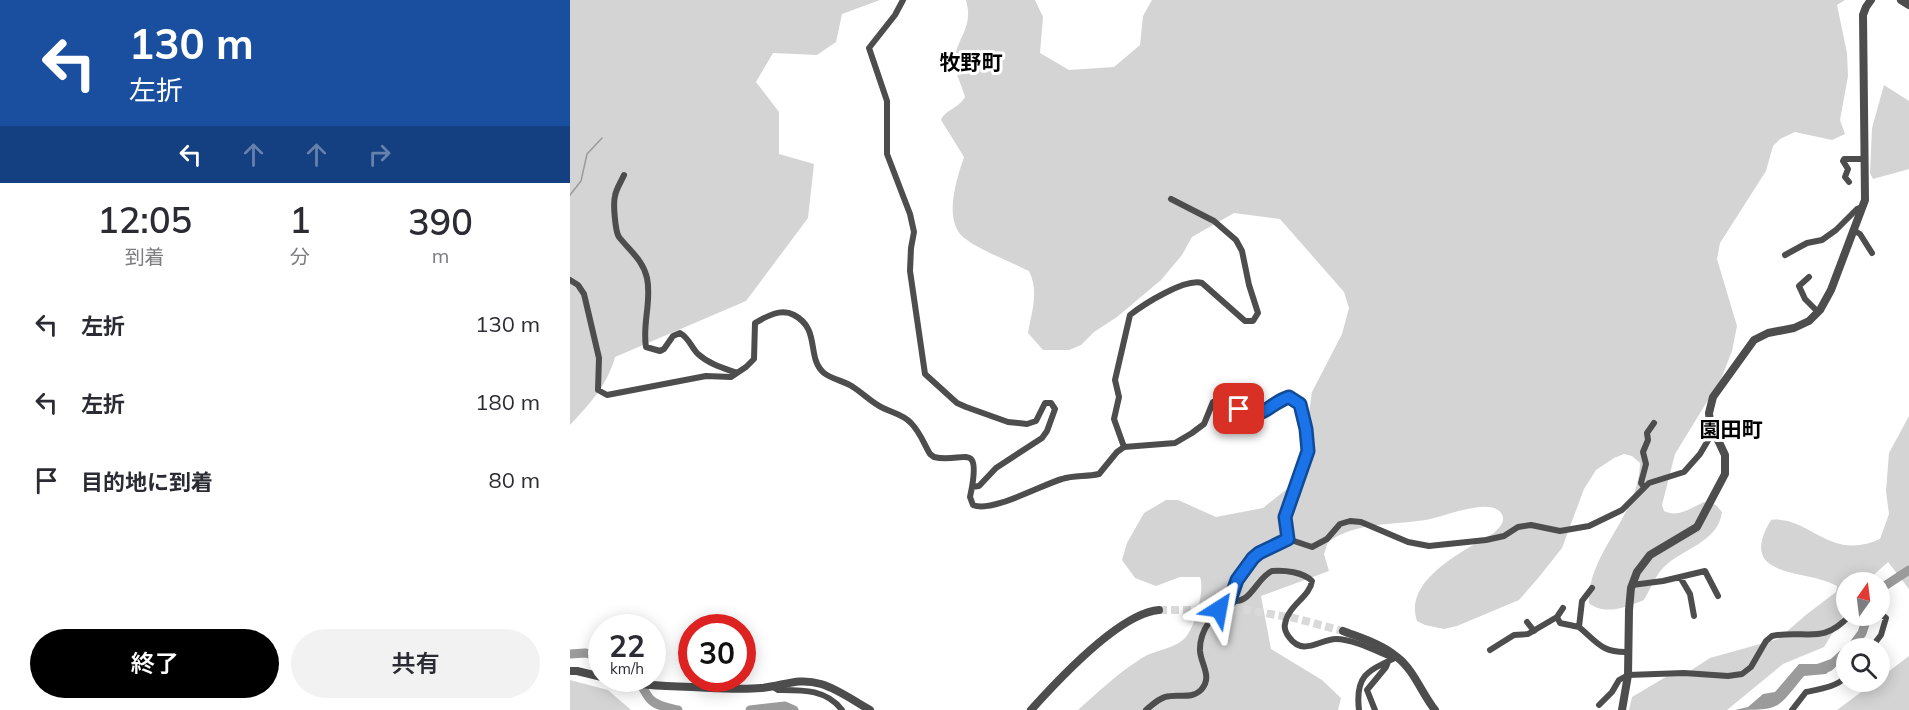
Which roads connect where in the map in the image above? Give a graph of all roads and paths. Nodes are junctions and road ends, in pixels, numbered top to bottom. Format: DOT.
graph roads {
  1 [pos="903,0"];
  2 [pos="1871,0"];
  3 [pos="1901,0"];
  4 [pos="1909,5"];
  5 [pos="1865,159"];
  6 [pos="624,175"];
  7 [pos="1849,182"];
  8 [pos="1171,199"];
  9 [pos="1862,207"];
  10 [pos="1853,230"];
  11 [pos="1872,253"];
  12 [pos="1785,255"];
  13 [pos="1809,277"];
  14 [pos="570,280"];
  15 [pos="1818,312"];
  16 [pos="737,373"];
  17 [pos="1654,423"];
  18 [pos="1713,432"];
  19 [pos="1124,447"];
  20 [pos="972,487"];
  21 [pos="1644,487"];
  22 [pos="1288,539"];
  23 [pos="1680,577"];
  24 [pos="1632,585"];
  25 [pos="1592,588"];
  26 [pos="1718,596"];
  27 [pos="1230,600"];
  28 [pos="1563,608"];
  29 [pos="1159,610"];
  30 [pos="1694,616"];
  31 [pos="1557,617"];
  32 [pos="1527,622"];
  33 [pos="1840,626"];
  34 [pos="1579,627"];
  35 [pos="1342,631"];
  36 [pos="1534,631"];
  37 [pos="1490,650"];
  38 [pos="1628,652"];
  39 [pos="1393,659"];
  40 [pos="570,671"];
  41 [pos="588,674"];
  42 [pos="1628,675"];
  43 [pos="1836,684"];
  44 [pos="666,686"];
  45 [pos="772,686"];
  46 [pos="1599,705"];
  47 [pos="842,710"];
  48 [pos="870,710"];
  49 [pos="1031,710"];
  50 [pos="1146,710"];
  51 [pos="1359,710"];
  52 [pos="1375,710"];
  53 [pos="1435,710"];
  54 [pos="1622,710"];
  55 [pos="1792,710"];
  1 -- 20 [label="street"];
  2 -- 5 [label="street"];
  3 -- 4 [label="street"];
  5 -- 7 [label="street"];
  5 -- 9 [label="street"];
  6 -- 16 [label="street"];
  8 -- 19 [label="street"];
  9 -- 10 [label="street"];
  9 -- 12 [label="street"];
  10 -- 11 [label="street"];
  10 -- 15 [label="street"];
  13 -- 15 [label="street"];
  14 -- 16 [label="street"];
  15 -- 18 [label="street"];
  16 -- 20 [label="street"];
  17 -- 21 [label="street"];
  18 -- 21 [label="street"];
  18 -- 24 [label="street"];
  19 -- 20 [label="street"];
  19 -- 22 [label="street"];
  21 -- 22 [label="street"];
  22 -- 27 [label="street"];
  23 -- 24 [label="street"];
  23 -- 26 [label="street"];
  23 -- 30 [label="street"];
  24 -- 38 [label="street"];
  25 -- 34 [label="street"];
  27 -- 39 [label="street"];
  27 -- 50 [label="street"];
  28 -- 31 [label="street"];
  29 -- 49 [label="street"];
  31 -- 34 [label="street"];
  31 -- 36 [label="street"];
  32 -- 36 [label="street"];
  33 -- 42 [label="street"];
  34 -- 38 [label="street"];
  35 -- 39 [label="street"];
  36 -- 37 [label="street"];
  38 -- 42 [label="street"];
  39 -- 51 [label="street"];
  39 -- 52 [label="street"];
  39 -- 53 [label="street"];
  40 -- 41 [label="street"];
  42 -- 46 [label="street"];
  42 -- 54 [label="street"];
  43 -- 55 [label="street"];
  44 -- 45 [label="street"];
  45 -- 47 [label="street"];
  45 -- 48 [label="street"];
}
